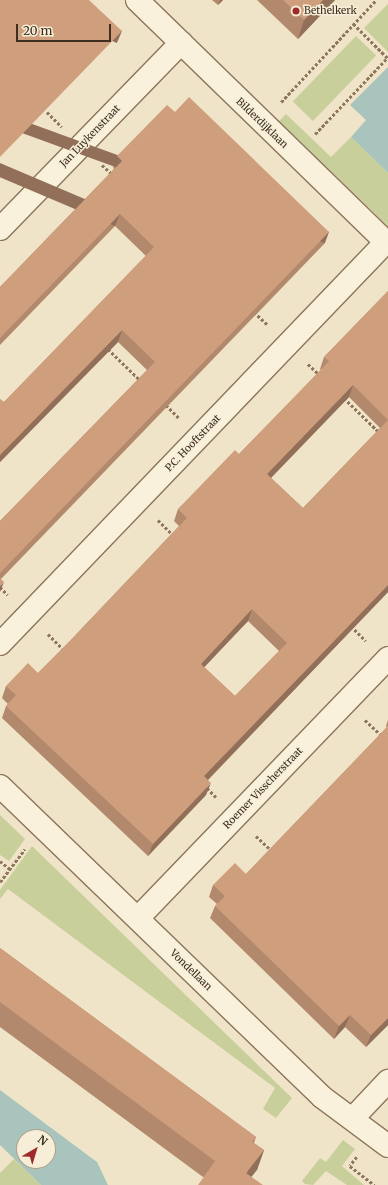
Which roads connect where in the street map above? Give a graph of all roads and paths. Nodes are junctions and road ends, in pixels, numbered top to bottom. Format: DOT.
graph roads {
  1 [pos="137,0"];
  2 [pos="376,0"];
  3 [pos="352,24"];
  4 [pos="181,43"];
  5 [pos="283,101"];
  6 [pos="288,106"];
  7 [pos="43,109"];
  8 [pos="262,122"];
  9 [pos="310,128"];
  10 [pos="81,145"];
  11 [pos="114,177"];
  12 [pos="0,229"];
  13 [pos="387,243"];
  14 [pos="248,306"];
  15 [pos="102,344"];
  16 [pos="288,344"];
  17 [pos="142,382"];
  18 [pos="327,382"];
  19 [pos="338,393"];
  20 [pos="159,398"];
  21 [pos="382,436"];
  22 [pos="199,437"];
  23 [pos="138,500"];
  24 [pos="177,538"];
  25 [pos="0,587"];
  26 [pos="28,615"];
  27 [pos="346,622"];
  28 [pos="0,644"];
  29 [pos="66,652"];
  30 [pos="387,660"];
  31 [pos="203,785"];
  32 [pos="0,786"];
  33 [pos="236,817"];
  34 [pos="42,826"];
  35 [pos="274,854"];
  36 [pos="0,861"];
  37 [pos="10,869"];
  38 [pos="0,882"];
  39 [pos="138,918"];
  40 [pos="388,1082"];
  41 [pos="354,1117"];
  42 [pos="388,1146"];
  1 -- 4 [label="street, Bilderdijklaan"];
  2 -- 3 [label="path"];
  3 -- 5 [label="path"];
  3 -- 9 [label="path"];
  4 -- 8 [label="street, Bilderdijklaan"];
  4 -- 10 [label="street, Jan Luykenstraat"];
  5 -- 6 [label="path"];
  5 -- 8 [label="path"];
  7 -- 10 [label="path"];
  8 -- 13 [label="street, Bilderdijklaan"];
  10 -- 11 [label="path"];
  10 -- 12 [label="street, Jan Luykenstraat"];
  13 -- 16 [label="street, P.C. Hooftstraat"];
  14 -- 16 [label="path"];
  15 -- 17 [label="path"];
  16 -- 18 [label="path"];
  16 -- 22 [label="street, P.C. Hooftstraat"];
  19 -- 21 [label="path"];
  20 -- 22 [label="path"];
  22 -- 23 [label="street, P.C. Hooftstraat"];
  23 -- 24 [label="path"];
  23 -- 26 [label="street, P.C. Hooftstraat"];
  25 -- 26 [label="path"];
  26 -- 28 [label="street, P.C. Hooftstraat"];
  26 -- 29 [label="path"];
  27 -- 30 [label="path"];
  30 -- 33 [label="street, Roemer Visscherstraat"];
  31 -- 33 [label="path"];
  32 -- 34 [label="street, Vondellaan"];
  33 -- 35 [label="path"];
  33 -- 39 [label="street, Roemer Visscherstraat"];
  34 -- 37 [label="path"];
  34 -- 39 [label="street, Vondellaan"];
  36 -- 37 [label="path"];
  37 -- 38 [label="path"];
  39 -- 41 [label="street, Vondellaan"];
  40 -- 41 [label="street"];
  41 -- 42 [label="street, Vondellaan"];
}
